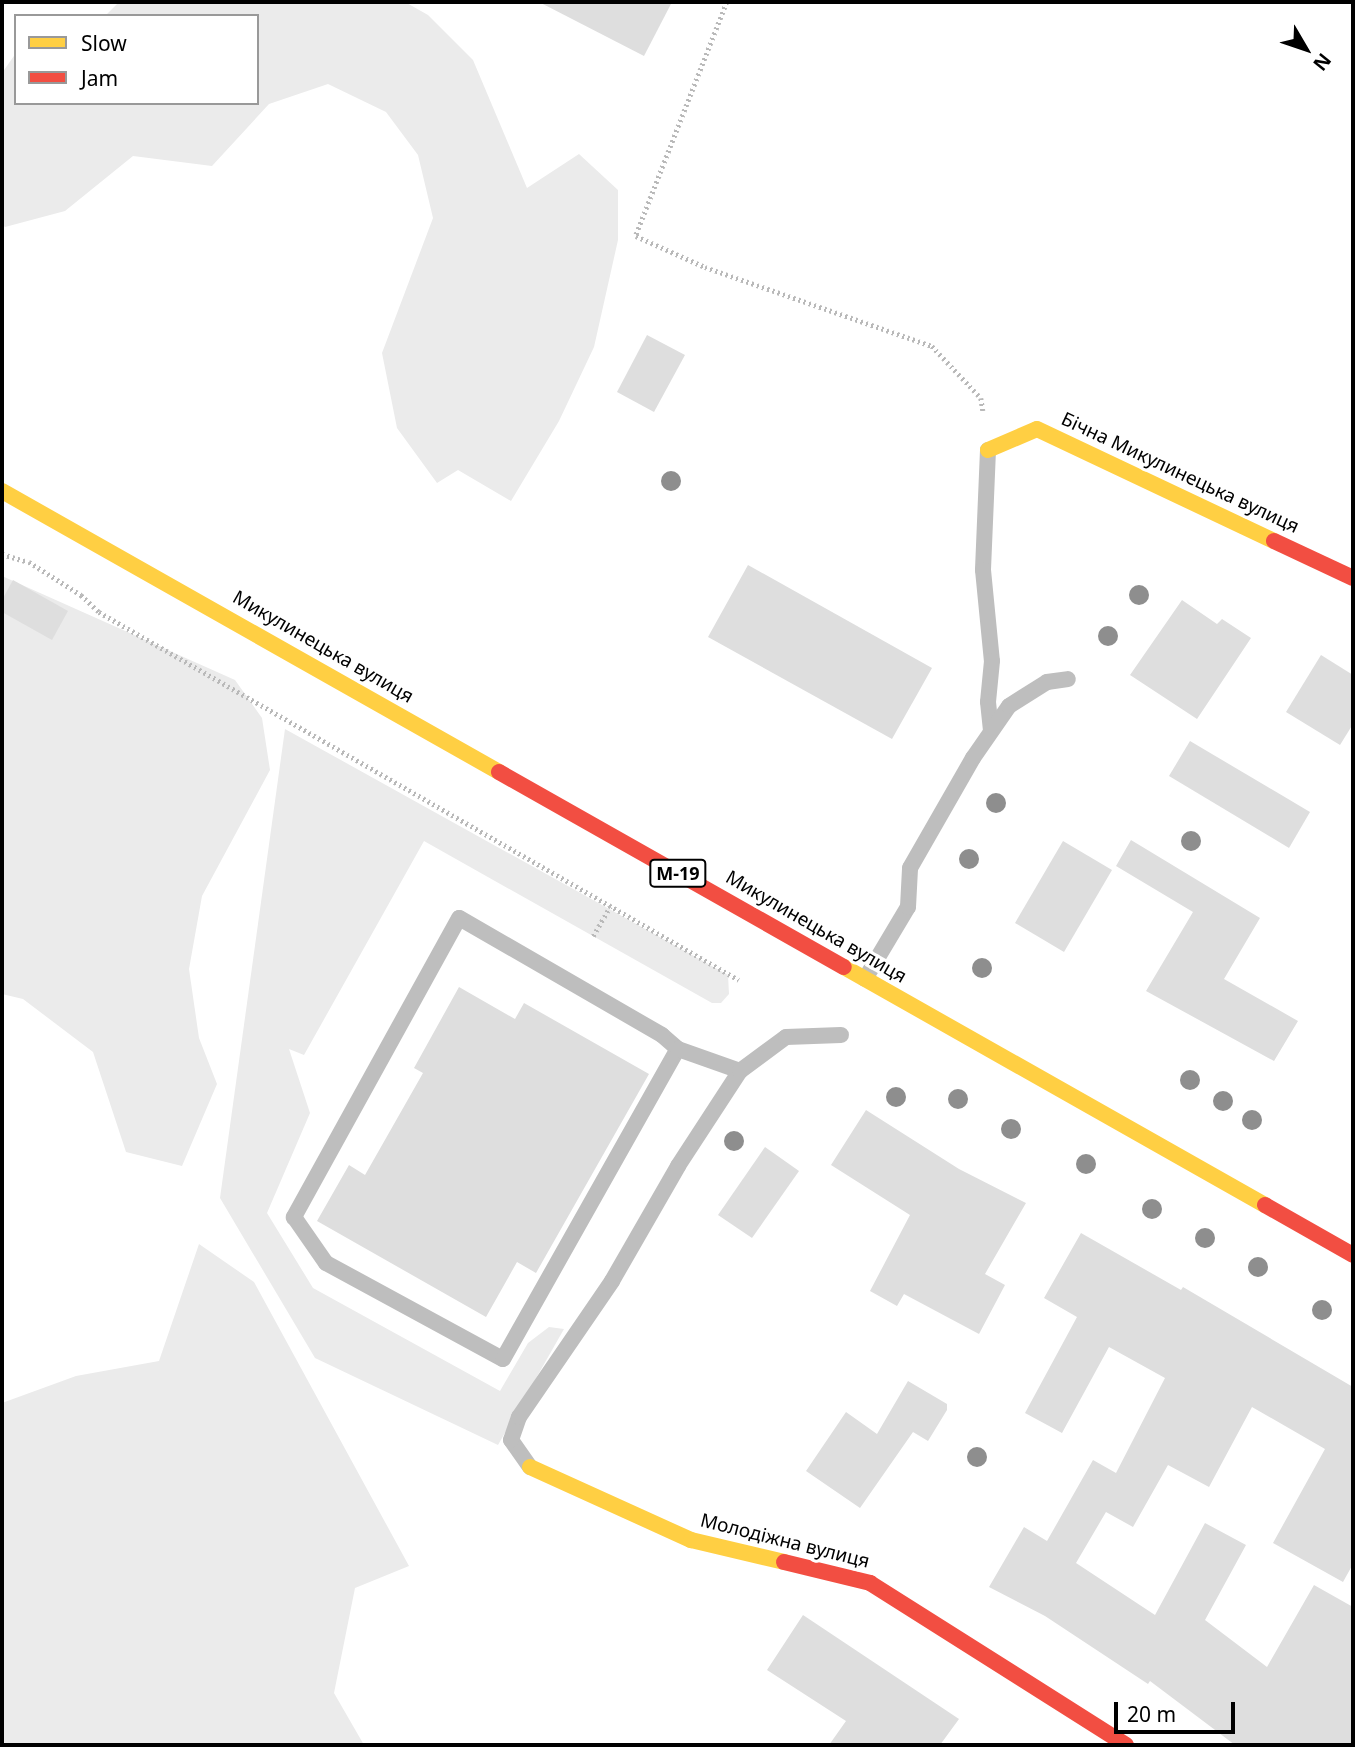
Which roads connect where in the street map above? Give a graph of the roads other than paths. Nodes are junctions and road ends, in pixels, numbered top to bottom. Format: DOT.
graph roads {
  1 [pos="988,450"];
  2 [pos="2,491"];
  3 [pos="1353,578"];
  4 [pos="1068,679"];
  5 [pos="991,731"];
  6 [pos="865,979"];
  7 [pos="841,1035"];
  8 [pos="678,1049"];
  9 [pos="740,1070"];
  10 [pos="1353,1255"];
  11 [pos="530,1467"];
  12 [pos="1126,1745"];
  1 -- 3 [label="main road, Бічна Микулинецька вулиця"];
  1 -- 5 [label="lane"];
  2 -- 6 [label="main road, Микулинецька вулиця / М-19"];
  4 -- 5 [label="lane"];
  5 -- 6 [label="lane"];
  6 -- 10 [label="main road, Микулинецька вулиця / М-19"];
  7 -- 9 [label="lane"];
  8 -- 8 [label="lane"];
  8 -- 9 [label="lane"];
  9 -- 11 [label="lane"];
  11 -- 12 [label="main road, Молодіжна вулиця"];
}
